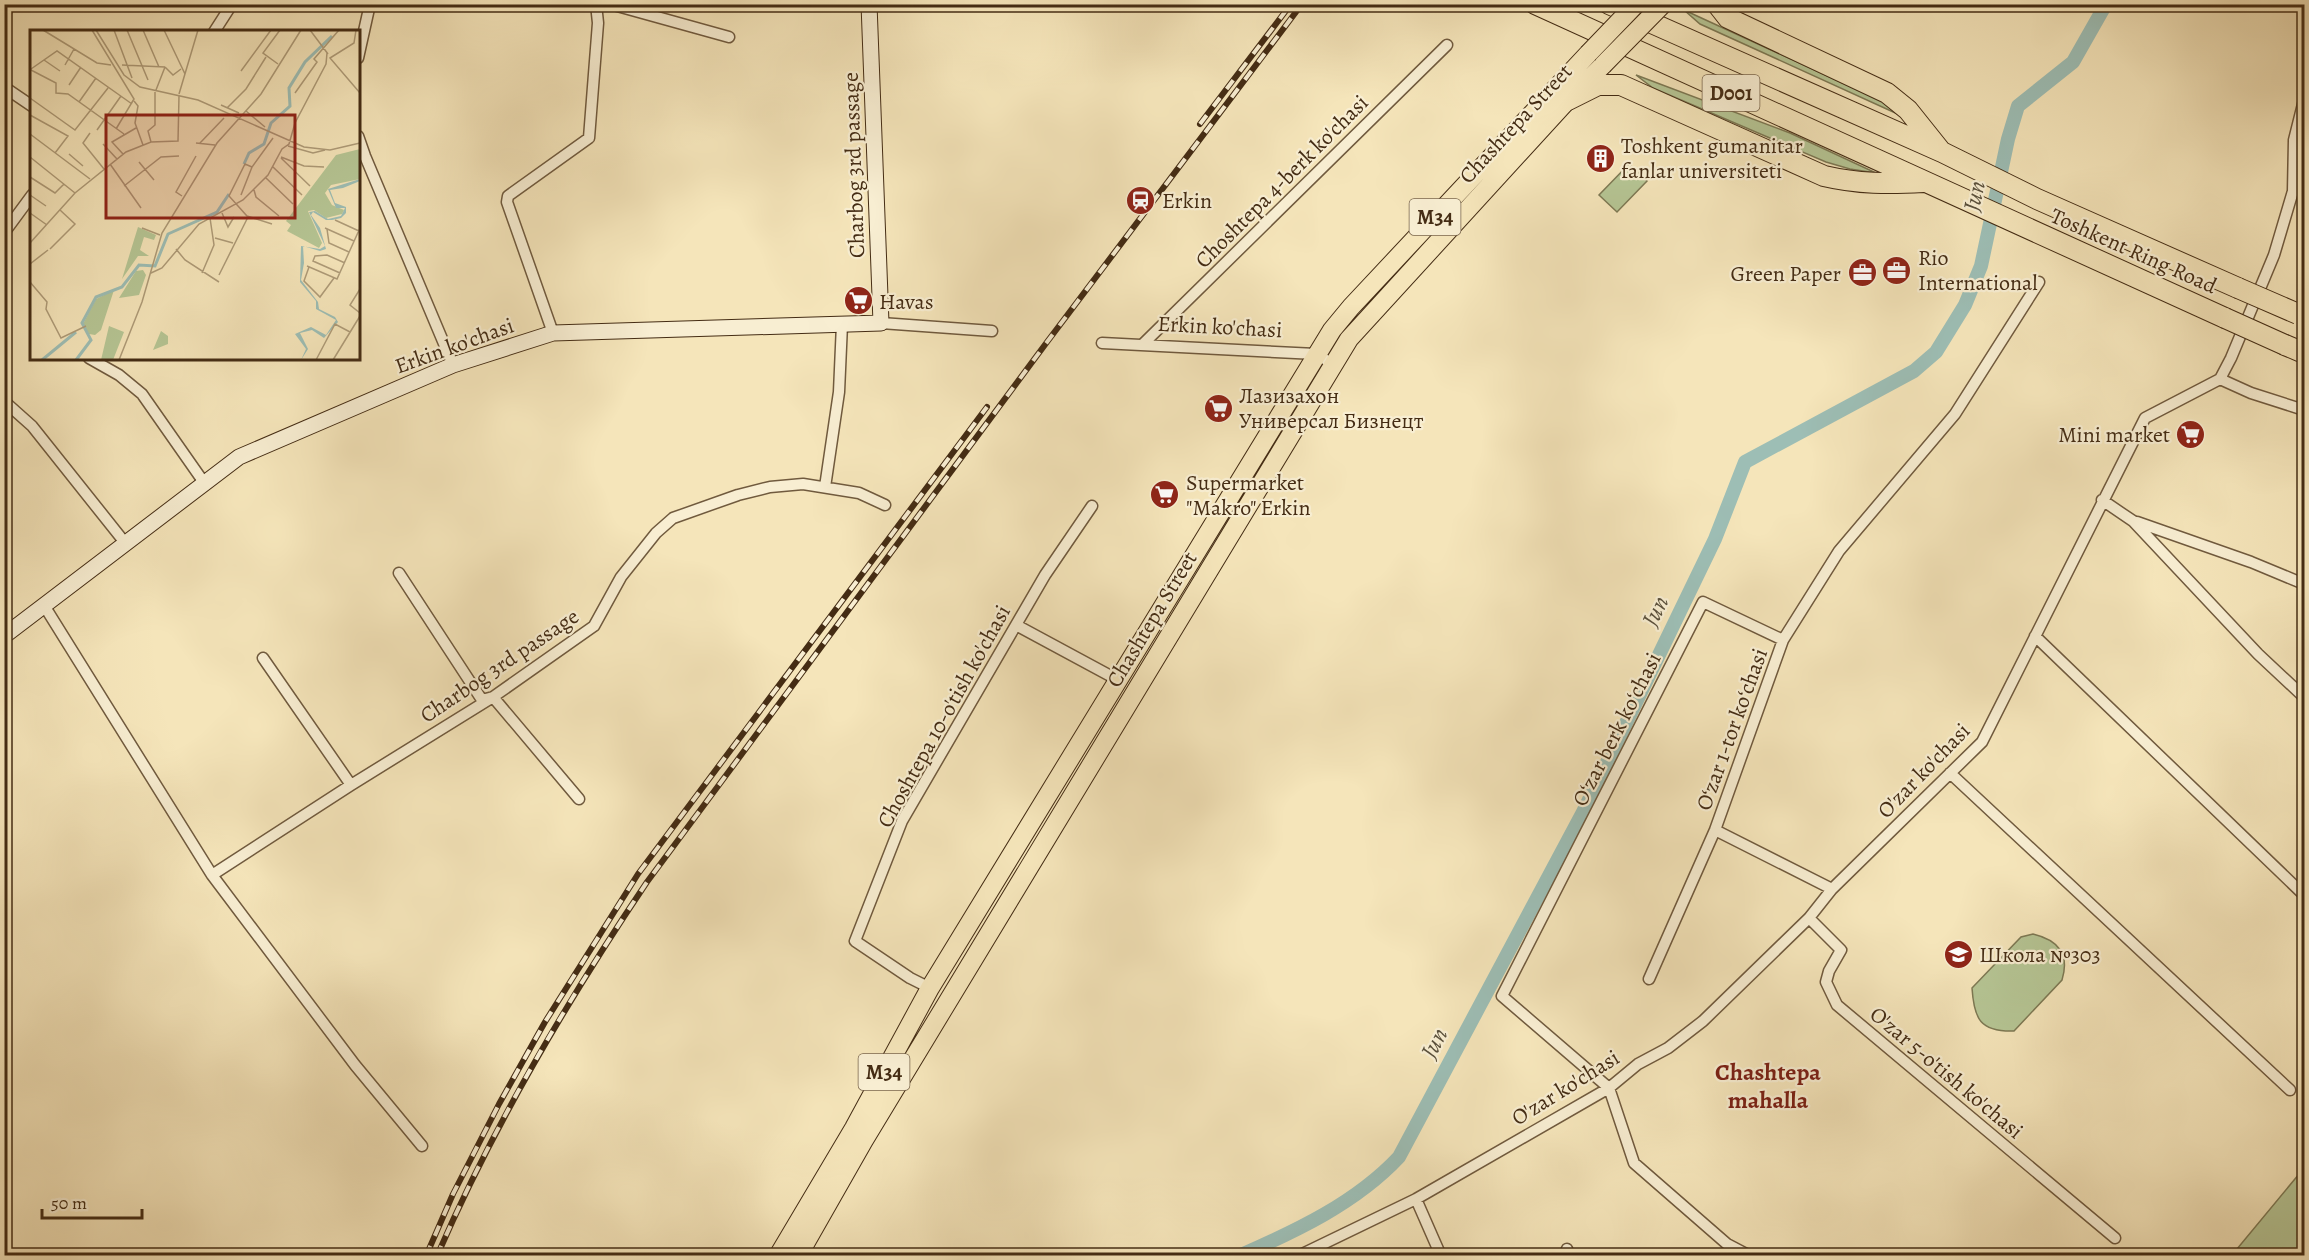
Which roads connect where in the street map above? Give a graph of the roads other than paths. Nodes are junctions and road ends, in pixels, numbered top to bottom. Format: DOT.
graph roads {
  1 [pos="11,4"];
  2 [pos="232,4"];
  3 [pos="370,4"];
  4 [pos="596,4"];
  5 [pos="610,4"];
  6 [pos="869,4"];
  7 [pos="1535,4"];
  8 [pos="1609,4"];
  9 [pos="1636,4"];
  10 [pos="1663,4"];
  11 [pos="1702,4"];
  12 [pos="1722,11"];
  13 [pos="4,14"];
  14 [pos="215,30"];
  15 [pos="729,37"];
  16 [pos="1447,45"];
  17 [pos="360,49"];
  18 [pos="1596,59"];
  19 [pos="4,87"];
  20 [pos="1568,100"];
  21 [pos="2304,100"];
  22 [pos="30,105"];
  23 [pos="1942,152"];
  24 [pos="362,158"];
  25 [pos="1928,181"];
  26 [pos="30,198"];
  27 [pos="4,233"];
  28 [pos="2039,282"];
  29 [pos="2301,316"];
  30 [pos="881,323"];
  31 [pos="842,324"];
  32 [pos="992,332"];
  33 [pos="553,333"];
  34 [pos="1102,343"];
  35 [pos="1142,345"];
  36 [pos="2304,353"];
  37 [pos="1316,354"];
  38 [pos="93,360"];
  39 [pos="1333,364"];
  40 [pos="453,365"];
  41 [pos="2220,379"];
  42 [pos="4,401"];
  43 [pos="2304,410"];
  44 [pos="205,484"];
  45 [pos="825,487"];
  46 [pos="2102,500"];
  47 [pos="885,505"];
  48 [pos="1092,506"];
  49 [pos="2133,521"];
  50 [pos="126,544"];
  51 [pos="399,573"];
  52 [pos="2304,584"];
  53 [pos="45,607"];
  54 [pos="1016,626"];
  55 [pos="4,636"];
  56 [pos="2035,636"];
  57 [pos="1783,640"];
  58 [pos="262,658"];
  59 [pos="1118,680"];
  60 [pos="493,697"];
  61 [pos="2304,697"];
  62 [pos="1950,773"];
  63 [pos="351,785"];
  64 [pos="579,799"];
  65 [pos="1715,831"];
  66 [pos="212,875"];
  67 [pos="1832,889"];
  68 [pos="991,890"];
  69 [pos="2304,895"];
  70 [pos="1009,900"];
  71 [pos="1809,918"];
  72 [pos="1649,979"];
  73 [pos="930,988"];
  74 [pos="1609,1088"];
  75 [pos="2290,1090"];
  76 [pos="422,1146"];
  77 [pos="1416,1199"];
  78 [pos="2115,1238"];
  79 [pos="1732,1252"];
  80 [pos="778,1256"];
  81 [pos="798,1256"];
  82 [pos="1298,1256"];
  83 [pos="1441,1256"];
  84 [pos="1750,1256"];
  1 -- 13 [label="street"];
  2 -- 14 [label="street"];
  3 -- 17 [label="street"];
  4 -- 33 [label="street"];
  5 -- 15 [label="street"];
  6 -- 30 [label="main road, Charbog 3rd passage"];
  7 -- 25 [label="highway, D001"];
  8 -- 23 [label="highway, D001"];
  9 -- 18 [label="main road, Chashtepa Street / M34, bridge"];
  10 -- 18 [label="main road, Chashtepa Street / M34, bridge"];
  11 -- 12 [label="highway"];
  12 -- 23 [label="highway"];
  16 -- 35 [label="street, Choshtepa 4-berk ko'chasi"];
  18 -- 20 [label="main road, Chashtepa Street / M34"];
  18 -- 37 [label="main road, Chashtepa Street / M34"];
  19 -- 22 [label="street"];
  20 -- 25 [label="highway"];
  20 -- 39 [label="main road, Chashtepa Street / M34"];
  21 -- 41 [label="street"];
  23 -- 29 [label="highway, Toshkent Ring Road / D001, bridge"];
  24 -- 40 [label="street"];
  25 -- 36 [label="highway, Toshkent Ring Road, bridge"];
  26 -- 27 [label="street"];
  28 -- 57 [label="street"];
  30 -- 31 [label="main road, Erkin ko'chasi"];
  30 -- 32 [label="street, Erkin ko'chasi"];
  31 -- 33 [label="main road, Erkin ko'chasi"];
  31 -- 45 [label="street"];
  33 -- 40 [label="main road, Erkin ko'chasi"];
  34 -- 35 [label="street, Erkin ko'chasi"];
  35 -- 37 [label="street, Erkin ko'chasi"];
  37 -- 39 [label="street, Erkin ko'chasi"];
  37 -- 59 [label="main road, Chashtepa Street / M34"];
  38 -- 44 [label="street"];
  39 -- 70 [label="main road, Chashtepa Street / M34"];
  40 -- 44 [label="main road, Erkin ko'chasi"];
  41 -- 43 [label="street"];
  41 -- 46 [label="street, O'zar ko'chasi"];
  42 -- 50 [label="street"];
  44 -- 50 [label="main road, Erkin ko'chasi"];
  45 -- 47 [label="street, Chаrbog 3rd passage"];
  45 -- 60 [label="street, Chаrbog 3rd passage"];
  46 -- 49 [label="street"];
  46 -- 56 [label="street, O'zar ko'chasi"];
  48 -- 54 [label="street, Choshtepa 10-o'tish ko'chasi"];
  49 -- 52 [label="street"];
  49 -- 61 [label="street"];
  50 -- 53 [label="main road, Erkin ko'chasi"];
  51 -- 60 [label="street"];
  53 -- 55 [label="main road, Erkin ko'chasi"];
  53 -- 66 [label="street"];
  54 -- 59 [label="street"];
  54 -- 73 [label="street, Choshtepa 10-o'tish ko'chasi"];
  56 -- 62 [label="street, O'zar ko'chasi"];
  56 -- 69 [label="street"];
  57 -- 65 [label="street, O‘zar 1-tor koʻchasi"];
  57 -- 74 [label="street, Oʻzar berk koʻchasi"];
  58 -- 63 [label="street"];
  59 -- 68 [label="main road, Chashtepa Street / M34"];
  60 -- 63 [label="street, Chаrbog 3rd passage"];
  60 -- 64 [label="street"];
  62 -- 67 [label="street, O'zar ko'chasi"];
  62 -- 75 [label="street"];
  63 -- 66 [label="street, Chаrbog 3rd passage"];
  65 -- 67 [label="street, O‘zar 1-tor koʻchasi"];
  65 -- 72 [label="street, O‘zar 1-tor koʻchasi"];
  66 -- 76 [label="street"];
  67 -- 71 [label="street, O'zar ko'chasi"];
  68 -- 70 [label="main road"];
  68 -- 73 [label="main road, Chashtepa Street / M34"];
  70 -- 81 [label="main road, Chashtepa Street / M34"];
  71 -- 74 [label="street, O'zar ko'chasi"];
  71 -- 78 [label="street, O'zar 5-o'tish ko'chasi"];
  73 -- 80 [label="main road, Chashtepa Street / M34"];
  74 -- 77 [label="street, O'zar ko'chasi"];
  74 -- 79 [label="street"];
  77 -- 82 [label="street, O'zar ko'chasi"];
  77 -- 83 [label="street"];
  79 -- 84 [label="street"];
}
